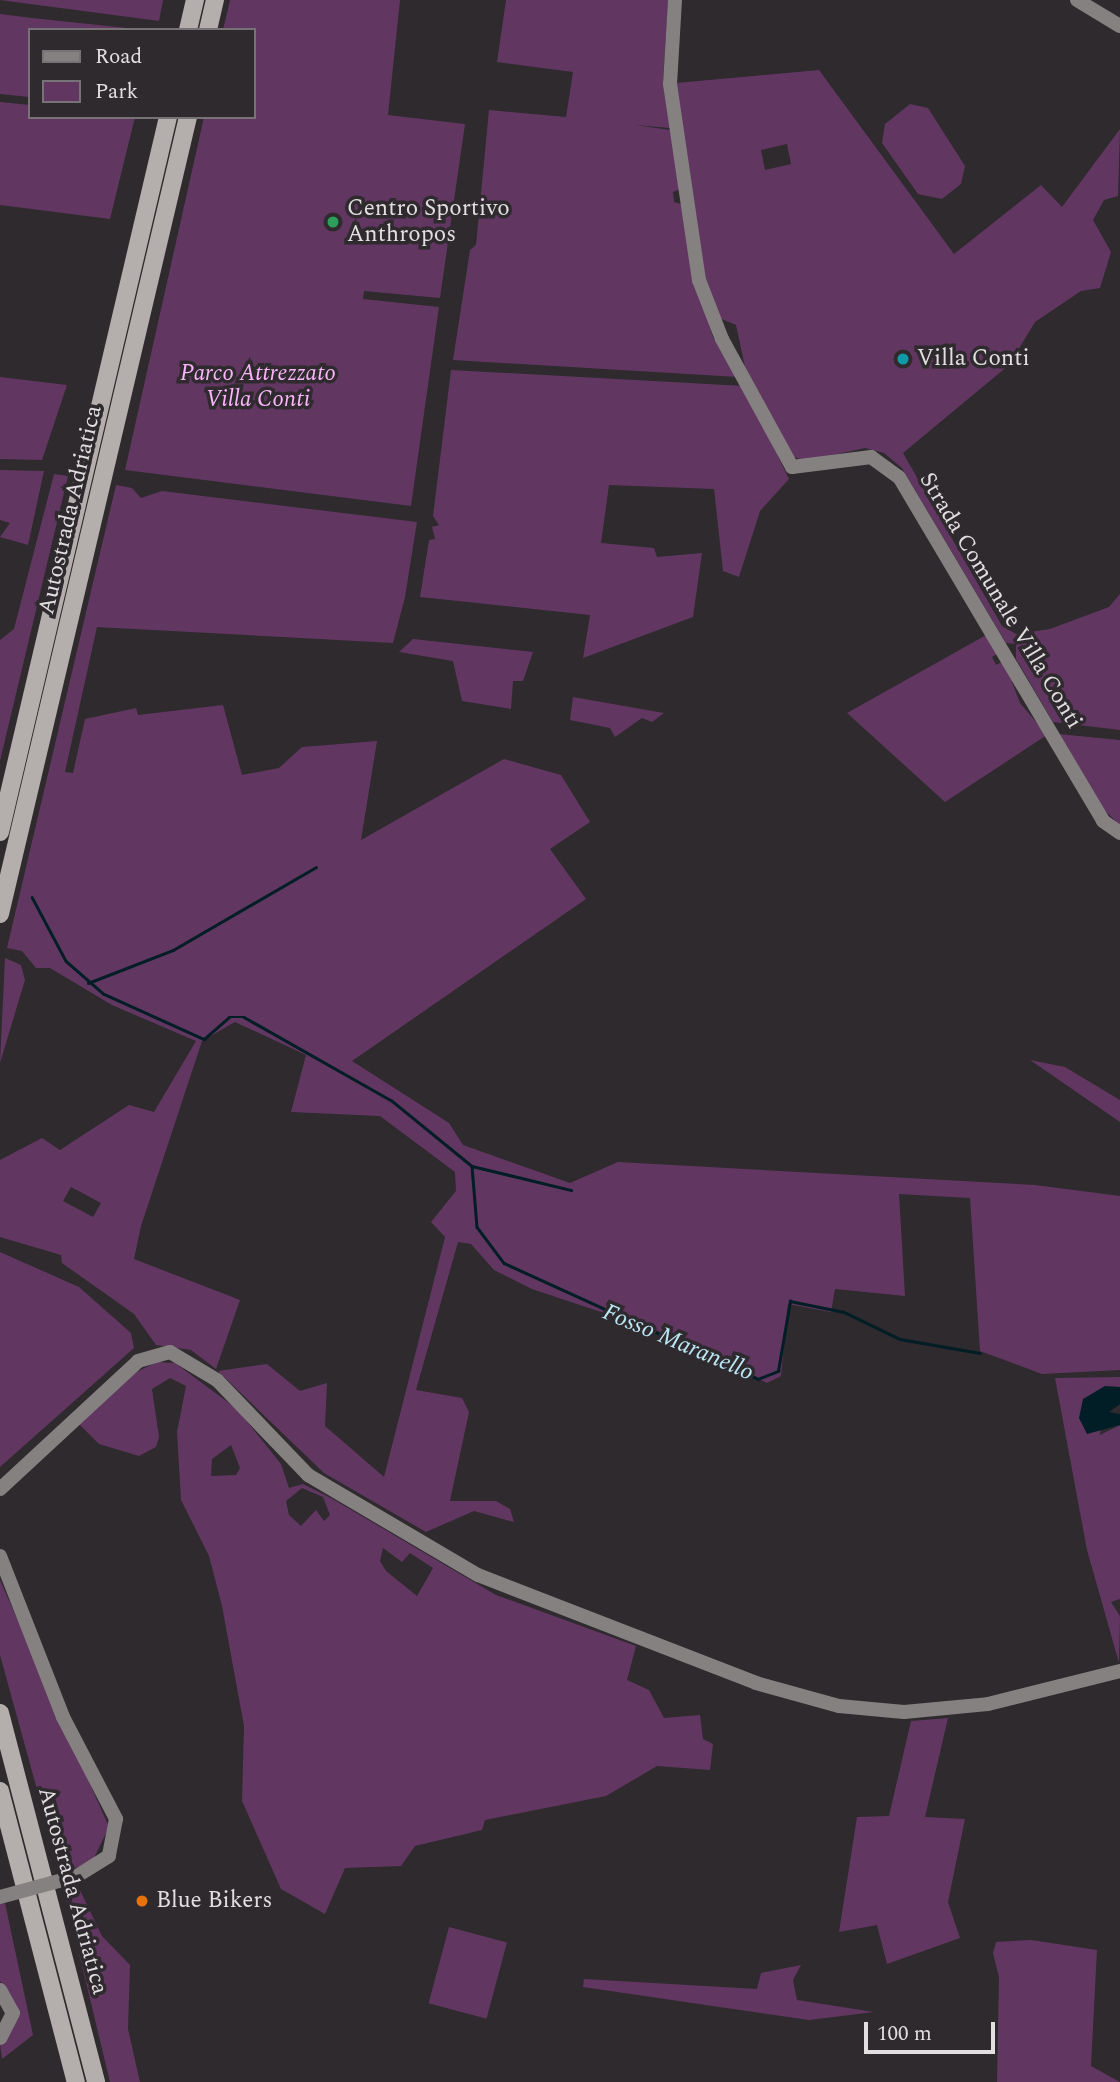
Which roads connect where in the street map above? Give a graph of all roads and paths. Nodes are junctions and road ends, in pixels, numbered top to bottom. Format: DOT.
graph roads {
  1 [pos="195,0"];
  2 [pos="215,0"];
  3 [pos="675,0"];
  4 [pos="1077,0"];
  5 [pos="1120,26"];
  6 [pos="188,28"];
  7 [pos="208,28"];
  8 [pos="168,119"];
  9 [pos="188,119"];
  10 [pos="0,832"];
  11 [pos="1120,833"];
  12 [pos="0,914"];
  13 [pos="0,1489"];
  14 [pos="0,1556"];
  15 [pos="1120,1671"];
  16 [pos="0,1713"];
  17 [pos="0,1791"];
  18 [pos="0,1897"];
  19 [pos="0,1990"];
  20 [pos="0,2038"];
  21 [pos="76,2082"];
  22 [pos="96,2082"];
  1 -- 6 [label="highway"];
  2 -- 7 [label="highway"];
  3 -- 11 [label="main road, Strada Comunale Villa Conti"];
  4 -- 5 [label="main road"];
  8 -- 10 [label="highway, Autostrada Adriatica"];
  9 -- 12 [label="highway, Autostrada Adriatica"];
  13 -- 15 [label="main road"];
  14 -- 18 [label="main road, bridge"];
  16 -- 22 [label="highway, Autostrada Adriatica"];
  17 -- 21 [label="highway, Autostrada Adriatica"];
  19 -- 20 [label="main road"];
}
